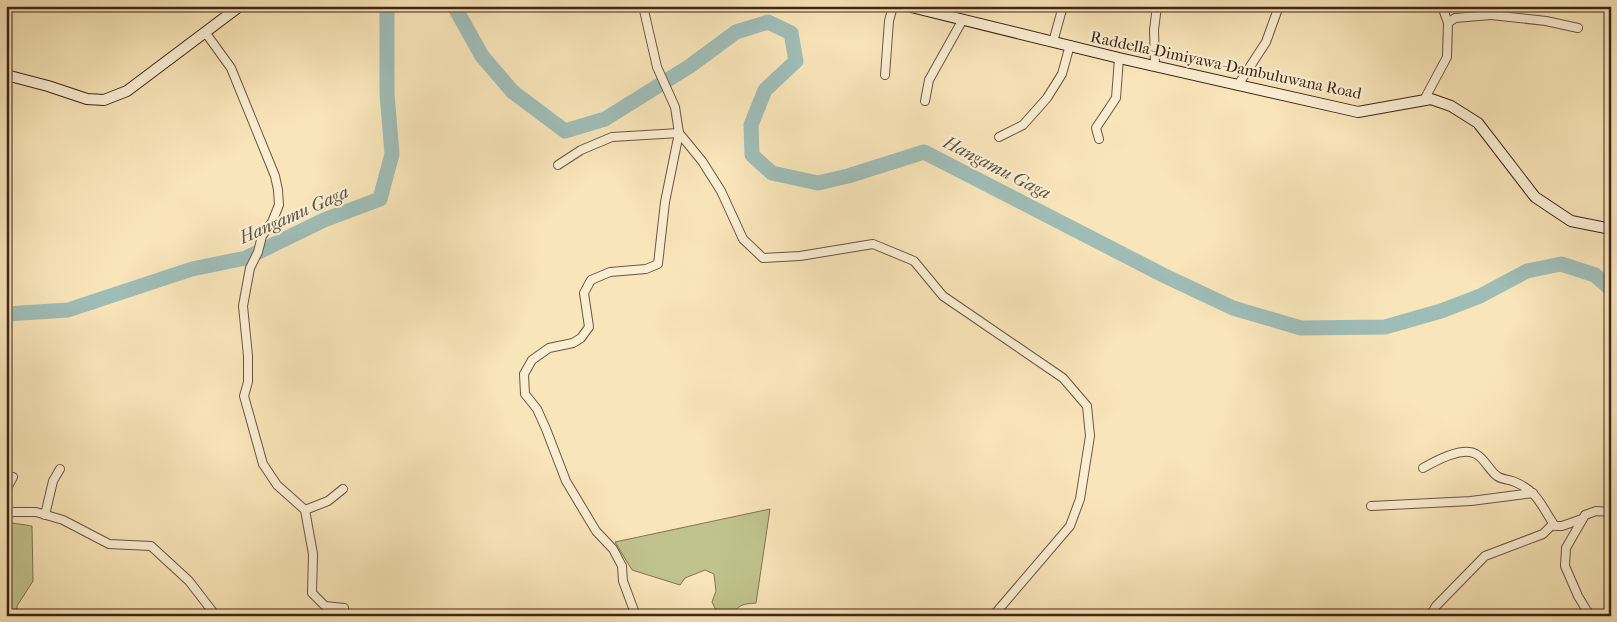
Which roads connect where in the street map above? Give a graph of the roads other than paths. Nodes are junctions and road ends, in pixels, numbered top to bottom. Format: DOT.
graph roads {
  1 [pos="240,6"];
  2 [pos="643,6"];
  3 [pos="894,6"];
  4 [pos="907,6"];
  5 [pos="1064,6"];
  6 [pos="1158,6"];
  7 [pos="1279,6"];
  8 [pos="1442,6"];
  9 [pos="1497,6"];
  10 [pos="1491,15"];
  11 [pos="962,21"];
  12 [pos="1448,23"];
  13 [pos="1578,28"];
  14 [pos="205,32"];
  15 [pos="1053,42"];
  16 [pos="1070,45"];
  17 [pos="1119,58"];
  18 [pos="1156,66"];
  19 [pos="885,75"];
  20 [pos="6,76"];
  21 [pos="1238,85"];
  22 [pos="1424,100"];
  23 [pos="925,101"];
  24 [pos="679,132"];
  25 [pos="999,137"];
  26 [pos="1098,139"];
  27 [pos="558,165"];
  28 [pos="1611,229"];
  29 [pos="1422,468"];
  30 [pos="60,469"];
  31 [pos="13,477"];
  32 [pos="342,489"];
  33 [pos="6,490"];
  34 [pos="1533,493"];
  35 [pos="1371,506"];
  36 [pos="305,510"];
  37 [pos="6,512"];
  38 [pos="1611,512"];
  39 [pos="46,514"];
  40 [pos="1582,519"];
  41 [pos="1555,526"];
  42 [pos="344,608"];
  43 [pos="216,616"];
  44 [pos="636,616"];
  45 [pos="993,616"];
  46 [pos="1430,616"];
  47 [pos="1590,616"];
  1 -- 14 [label="street"];
  2 -- 24 [label="street"];
  3 -- 19 [label="street"];
  4 -- 11 [label="street, Raddella-Dimiyawa-Dambuluwana Road"];
  5 -- 15 [label="street"];
  6 -- 18 [label="street"];
  7 -- 21 [label="street"];
  8 -- 12 [label="street"];
  9 -- 10 [label="street"];
  10 -- 12 [label="street"];
  10 -- 13 [label="street"];
  11 -- 15 [label="street, Raddella-Dimiyawa-Dambuluwana Road"];
  11 -- 23 [label="street"];
  12 -- 22 [label="street"];
  14 -- 20 [label="street"];
  14 -- 36 [label="street"];
  15 -- 16 [label="street, Raddella-Dimiyawa-Dambuluwana Road"];
  16 -- 17 [label="street, Raddella-Dimiyawa-Dambuluwana Road"];
  16 -- 25 [label="street"];
  17 -- 18 [label="street, Raddella-Dimiyawa-Dambuluwana Road"];
  17 -- 26 [label="street"];
  18 -- 21 [label="street, Raddella-Dimiyawa-Dambuluwana Road"];
  21 -- 22 [label="street, Raddella-Dimiyawa-Dambuluwana Road"];
  22 -- 28 [label="street, Raddella-Dimiyawa-Dambuluwana Road"];
  24 -- 27 [label="street"];
  24 -- 44 [label="street"];
  24 -- 45 [label="street"];
  29 -- 34 [label="street"];
  30 -- 39 [label="street"];
  31 -- 33 [label="street"];
  32 -- 36 [label="street"];
  34 -- 35 [label="street"];
  34 -- 41 [label="street"];
  36 -- 42 [label="street"];
  37 -- 39 [label="street"];
  38 -- 40 [label="street"];
  39 -- 43 [label="street"];
  40 -- 41 [label="street"];
  40 -- 47 [label="street"];
  41 -- 46 [label="street"];
}
